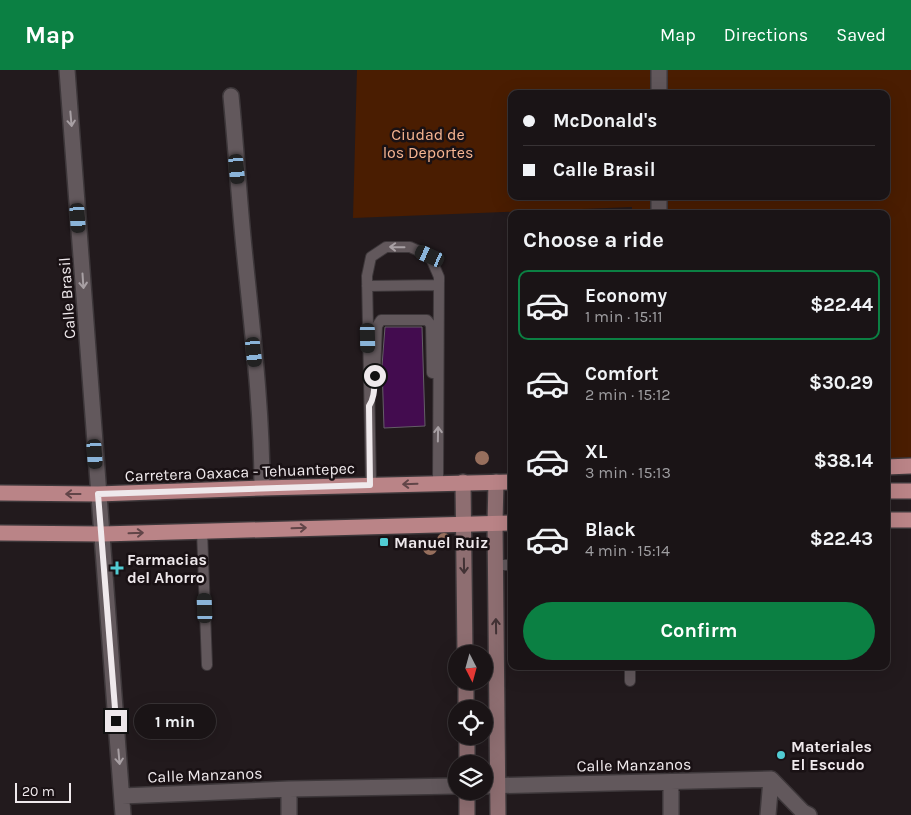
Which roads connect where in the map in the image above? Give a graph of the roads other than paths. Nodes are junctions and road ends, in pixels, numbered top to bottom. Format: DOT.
graph roads {
  1 [pos="67,70"];
  2 [pos="659,70"];
  3 [pos="659,90"];
  4 [pos="232,96"];
  5 [pos="439,284"];
  6 [pos="367,286"];
  7 [pos="369,406"];
  8 [pos="438,416"];
  9 [pos="911,466"];
  10 [pos="890,467"];
  11 [pos="463,482"];
  12 [pos="504,482"];
  13 [pos="438,483"];
  14 [pos="370,485"];
  15 [pos="262,488"];
  16 [pos="911,490"];
  17 [pos="890,491"];
  18 [pos="0,493"];
  19 [pos="98,494"];
  20 [pos="890,520"];
  21 [pos="911,520"];
  22 [pos="463,523"];
  23 [pos="495,523"];
  24 [pos="508,523"];
  25 [pos="202,531"];
  26 [pos="0,533"];
  27 [pos="102,534"];
  28 [pos="496,565"];
  29 [pos="508,566"];
  30 [pos="465,645"];
  31 [pos="207,665"];
  32 [pos="630,670"];
  33 [pos="630,681"];
  34 [pos="492,755"];
  35 [pos="770,779"];
  36 [pos="671,782"];
  37 [pos="448,786"];
  38 [pos="493,786"];
  39 [pos="289,789"];
  40 [pos="493,794"];
  41 [pos="122,796"];
  42 [pos="468,800"];
  43 [pos="123,815"];
  44 [pos="288,815"];
  45 [pos="467,815"];
  46 [pos="498,815"];
  47 [pos="671,815"];
  48 [pos="768,815"];
  49 [pos="809,815"];
  1 -- 19 [label="street, Calle Brasil, one-way"];
  2 -- 3 [label="street"];
  4 -- 15 [label="street"];
  5 -- 6 [label="lane"];
  5 -- 6 [label="lane, one-way"];
  5 -- 8 [label="lane"];
  6 -- 7 [label="lane"];
  7 -- 8 [label="lane"];
  7 -- 14 [label="lane"];
  13 -- 8 [label="lane, one-way"];
  9 -- 10 [label="main road"];
  11 -- 12 [label="main road, Carretera Oaxaca - Tehuantepec"];
  11 -- 13 [label="main road, Carretera Oaxaca - Tehuantepec"];
  11 -- 22 [label="street"];
  12 -- 23 [label="street"];
  13 -- 14 [label="main road, Carretera Oaxaca - Tehuantepec, one-way"];
  14 -- 15 [label="main road, Carretera Oaxaca - Tehuantepec"];
  15 -- 19 [label="main road, Carretera Oaxaca - Tehuantepec"];
  16 -- 17 [label="main road"];
  19 -- 18 [label="main road, Carretera Oaxaca - Tehuantepec, one-way"];
  19 -- 27 [label="street, Calle Brasil"];
  20 -- 21 [label="main road"];
  22 -- 23 [label="main road"];
  25 -- 22 [label="main road, one-way"];
  22 -- 30 [label="street, one-way"];
  23 -- 24 [label="main road"];
  23 -- 28 [label="street"];
  27 -- 25 [label="main road, one-way"];
  25 -- 31 [label="lane"];
  26 -- 27 [label="main road"];
  27 -- 41 [label="street, one-way"];
  28 -- 29 [label="lane"];
  34 -- 28 [label="street, one-way"];
  32 -- 33 [label="lane"];
  35 -- 36 [label="street, Calle Manzanos"];
  35 -- 48 [label="street"];
  35 -- 49 [label="street"];
  36 -- 38 [label="street, Calle Manzanos"];
  36 -- 47 [label="street"];
  37 -- 39 [label="street, Calle Manzanos"];
  39 -- 41 [label="street, Calle Manzanos"];
  39 -- 44 [label="street"];
  40 -- 46 [label="street"];
  41 -- 43 [label="street"];
  42 -- 45 [label="street"];
}
